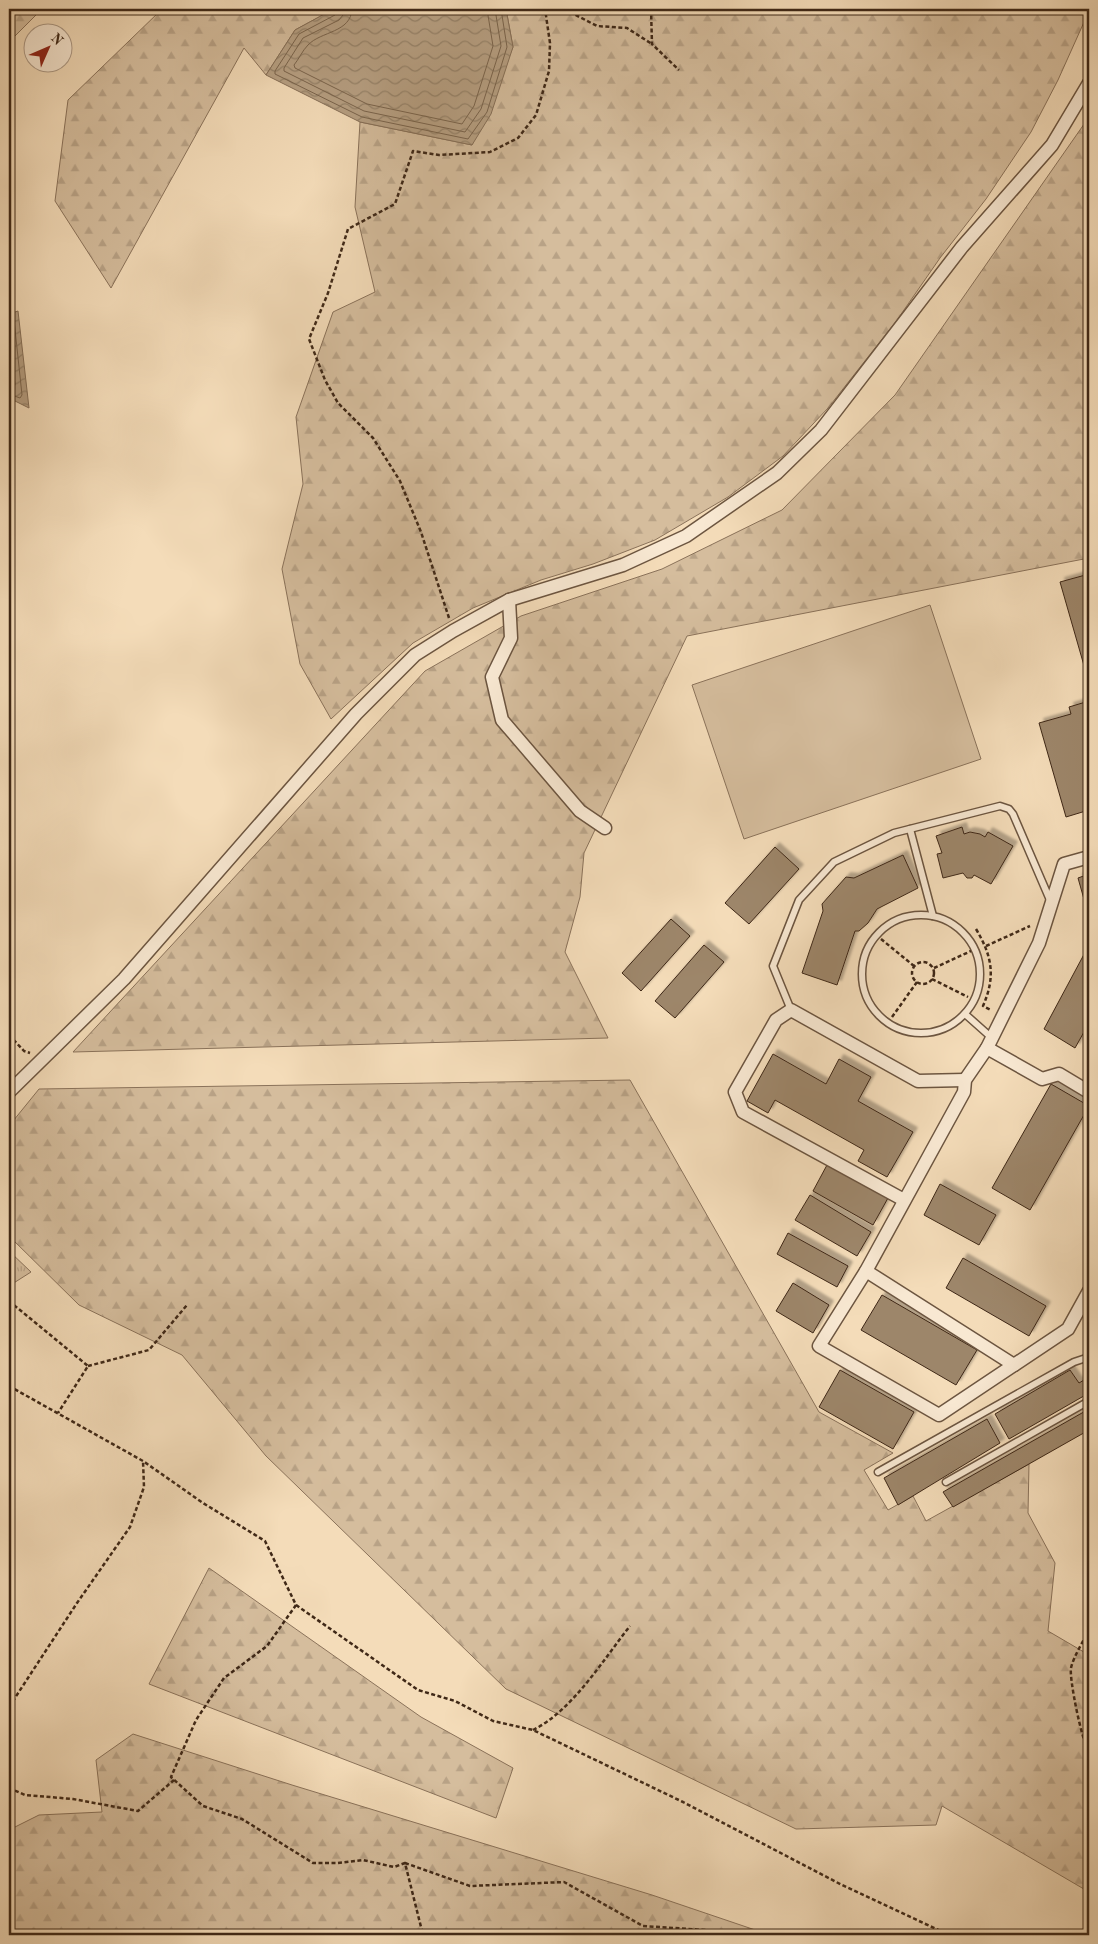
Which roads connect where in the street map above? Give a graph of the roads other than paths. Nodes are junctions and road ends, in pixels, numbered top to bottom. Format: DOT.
graph roads {
  1 [pos="1089,82"];
  2 [pos="508,600"];
  3 [pos="605,828"];
  4 [pos="910,829"];
  5 [pos="1089,857"];
  6 [pos="1052,904"];
  7 [pos="933,916"];
  8 [pos="791,1010"];
  9 [pos="965,1014"];
  10 [pos="990,1043"];
  11 [pos="965,1080"];
  12 [pos="9,1092"];
  13 [pos="1089,1092"];
  14 [pos="904,1200"];
  15 [pos="866,1271"];
  16 [pos="1089,1291"];
  17 [pos="1089,1357"];
  18 [pos="1014,1365"];
  19 [pos="1089,1401"];
  20 [pos="878,1472"];
  21 [pos="946,1482"];
  1 -- 2 [label="street"];
  2 -- 3 [label="street"];
  2 -- 12 [label="street"];
  4 -- 6 [label="lane"];
  4 -- 7 [label="lane"];
  4 -- 8 [label="lane"];
  5 -- 6 [label="street"];
  6 -- 10 [label="street"];
  7 -- 9 [label="lane"];
  7 -- 9 [label="lane"];
  8 -- 11 [label="street"];
  8 -- 14 [label="street"];
  9 -- 10 [label="lane"];
  10 -- 11 [label="street"];
  10 -- 13 [label="street"];
  11 -- 14 [label="street"];
  14 -- 15 [label="street"];
  15 -- 18 [label="street"];
  15 -- 18 [label="street"];
  16 -- 18 [label="street"];
  17 -- 20 [label="lane"];
  19 -- 21 [label="lane"];
}
